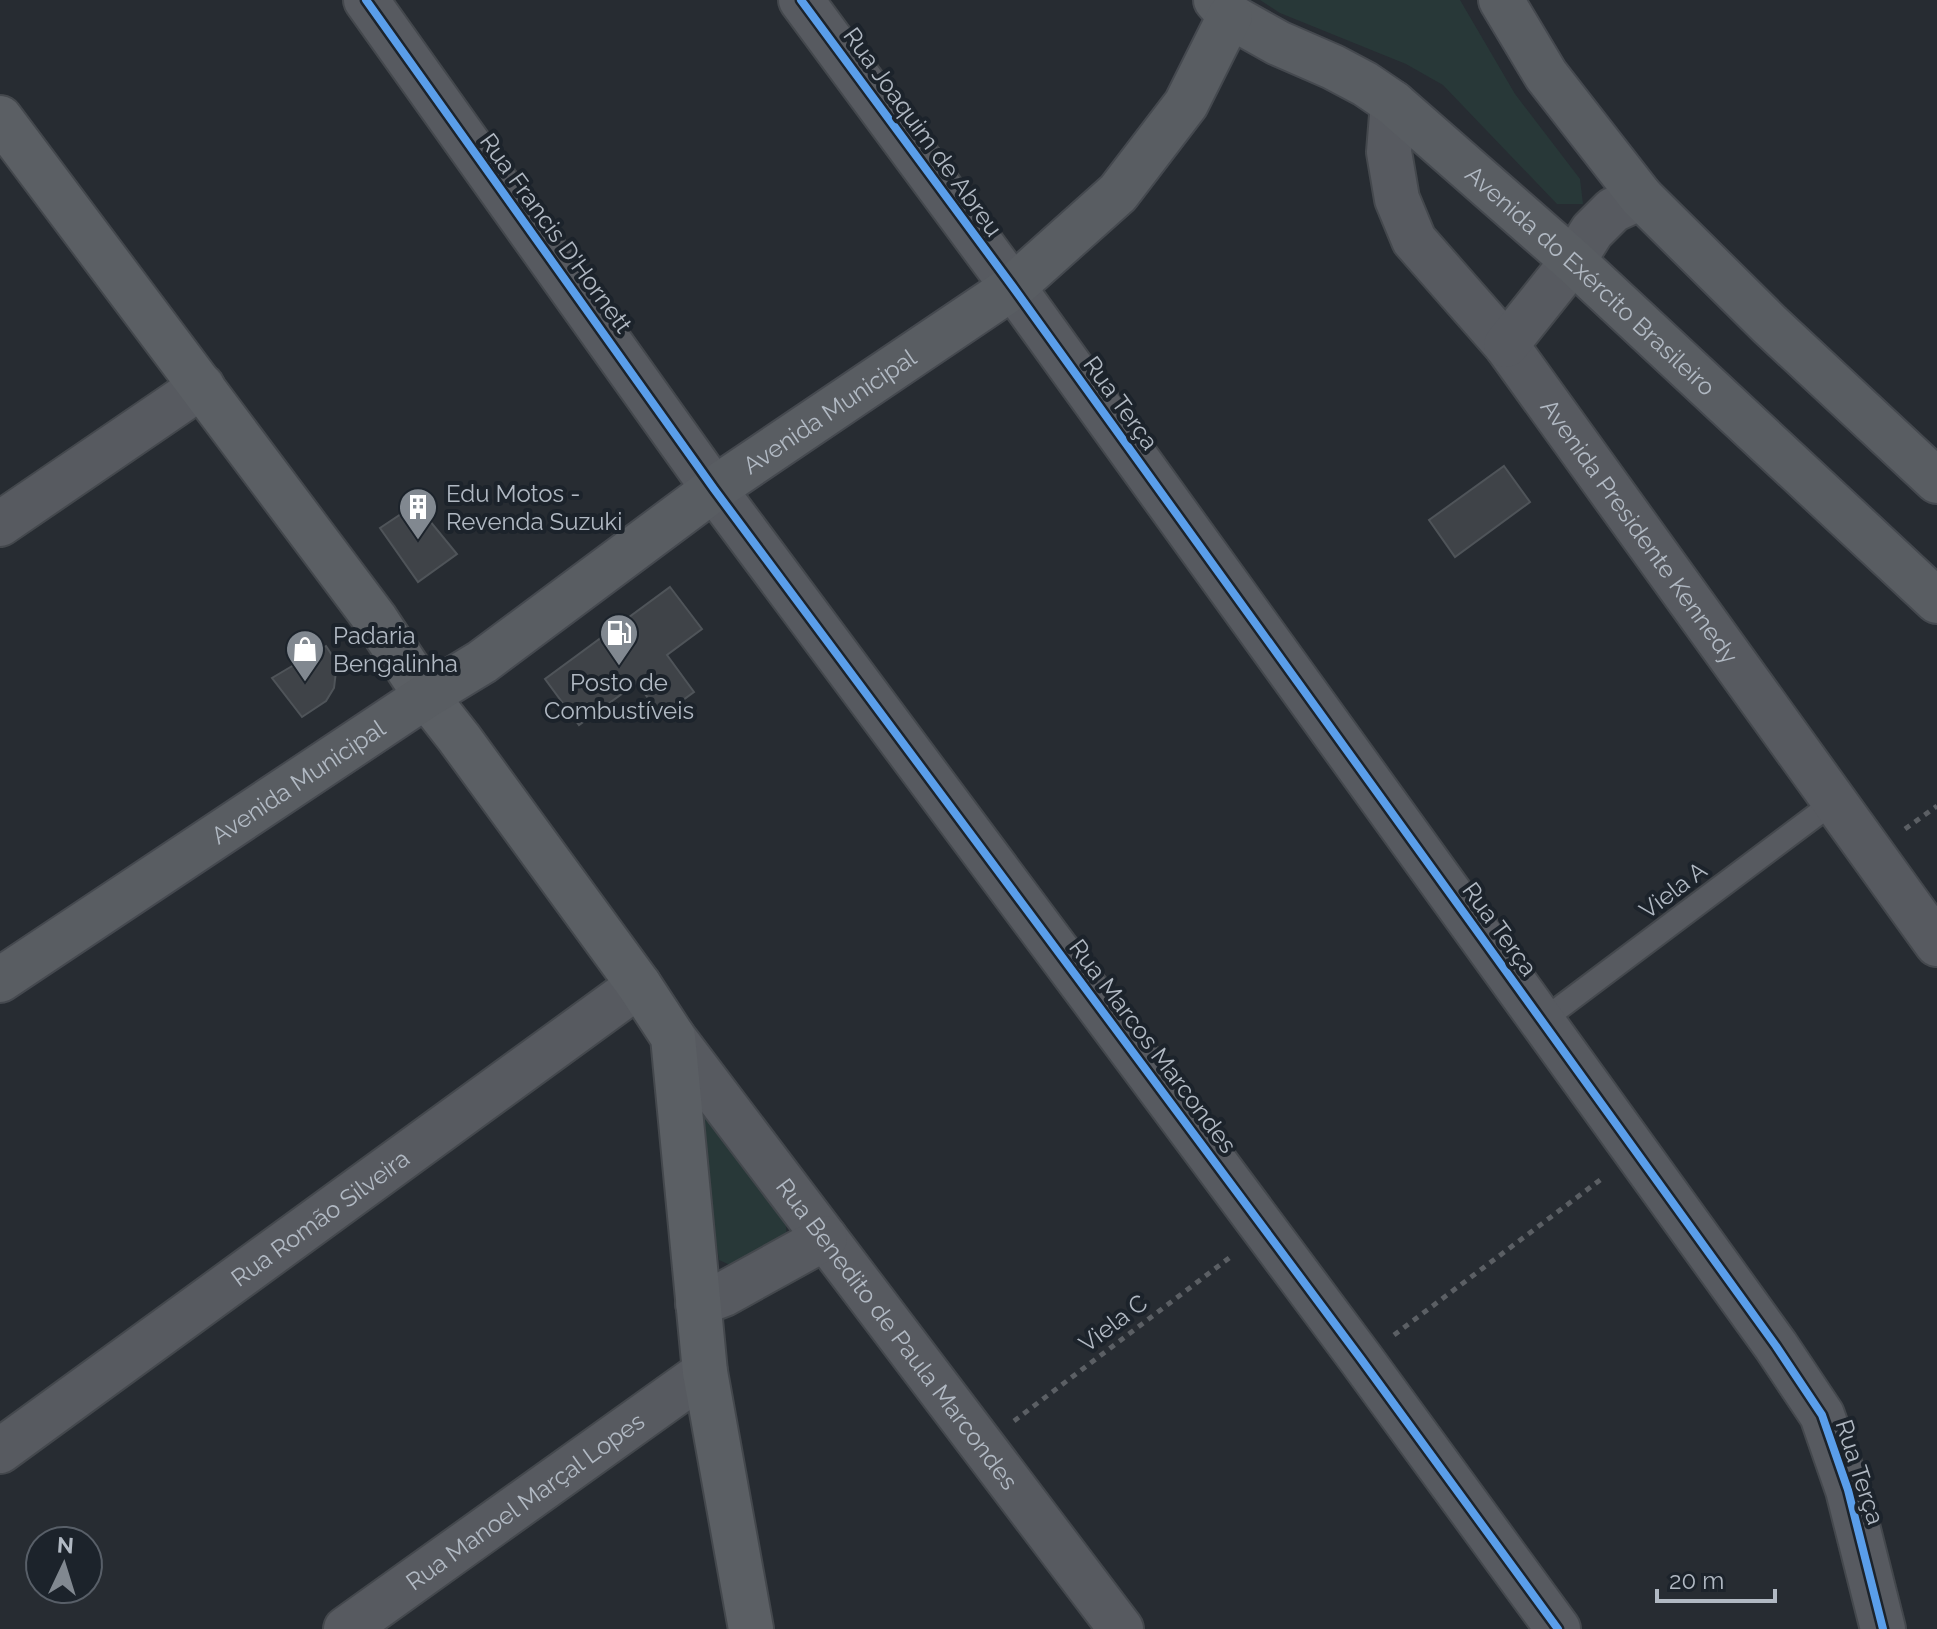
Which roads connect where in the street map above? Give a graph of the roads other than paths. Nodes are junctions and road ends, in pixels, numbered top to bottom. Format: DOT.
graph roads {
  1 [pos="366,0"];
  2 [pos="801,0"];
  3 [pos="1501,0"];
  4 [pos="1223,5"];
  5 [pos="1393,103"];
  6 [pos="0,118"];
  7 [pos="1641,197"];
  8 [pos="1573,261"];
  9 [pos="1013,287"];
  10 [pos="1506,345"];
  11 [pos="202,386"];
  12 [pos="1937,481"];
  13 [pos="714,489"];
  14 [pos="0,524"];
  15 [pos="1937,601"];
  16 [pos="426,696"];
  17 [pos="1835,801"];
  18 [pos="1937,944"];
  19 [pos="0,980"];
  20 [pos="639,985"];
  21 [pos="1542,1021"];
  22 [pos="673,1037"];
  23 [pos="825,1238"];
  24 [pos="698,1304"];
  25 [pos="705,1372"];
  26 [pos="0,1451"];
  27 [pos="346,1629"];
  28 [pos="751,1629"];
  29 [pos="1121,1629"];
  30 [pos="1558,1629"];
  31 [pos="1883,1629"];
  1 -- 13 [label="street, Rua Francis D'Hornett"];
  2 -- 9 [label="street, Rua Joaquim de Abreu"];
  3 -- 7 [label="main road"];
  4 -- 5 [label="main road, Avenida do Exército Brasileiro"];
  4 -- 9 [label="main road, Avenida Municipal"];
  5 -- 8 [label="main road, Avenida do Exército Brasileiro"];
  5 -- 10 [label="street, Avenida Presidente Kennedy"];
  6 -- 11 [label="main road"];
  7 -- 8 [label="street"];
  7 -- 12 [label="main road"];
  8 -- 10 [label="street"];
  8 -- 15 [label="main road, Avenida do Exército Brasileiro"];
  9 -- 13 [label="main road, Avenida Municipal"];
  9 -- 21 [label="street, Rua Terça"];
  10 -- 17 [label="street, Avenida Presidente Kennedy"];
  11 -- 14 [label="street"];
  11 -- 16 [label="main road"];
  13 -- 16 [label="main road, Avenida Municipal"];
  13 -- 30 [label="street, Rua Marcos Marcondes"];
  16 -- 19 [label="main road, Avenida Municipal"];
  16 -- 20 [label="main road"];
  17 -- 18 [label="street, Avenida Presidente Kennedy"];
  17 -- 21 [label="lane, Viela A"];
  20 -- 22 [label="main road"];
  20 -- 26 [label="street, Rua Romão Silveira"];
  21 -- 31 [label="street, Rua Terça"];
  22 -- 23 [label="street, Rua Benedito de Paula Marcondes"];
  22 -- 24 [label="main road"];
  23 -- 24 [label="street"];
  23 -- 29 [label="street, Rua Benedito de Paula Marcondes"];
  24 -- 25 [label="main road"];
  25 -- 27 [label="street, Rua Manoel Marçal Lopes"];
  25 -- 28 [label="main road"];
}
